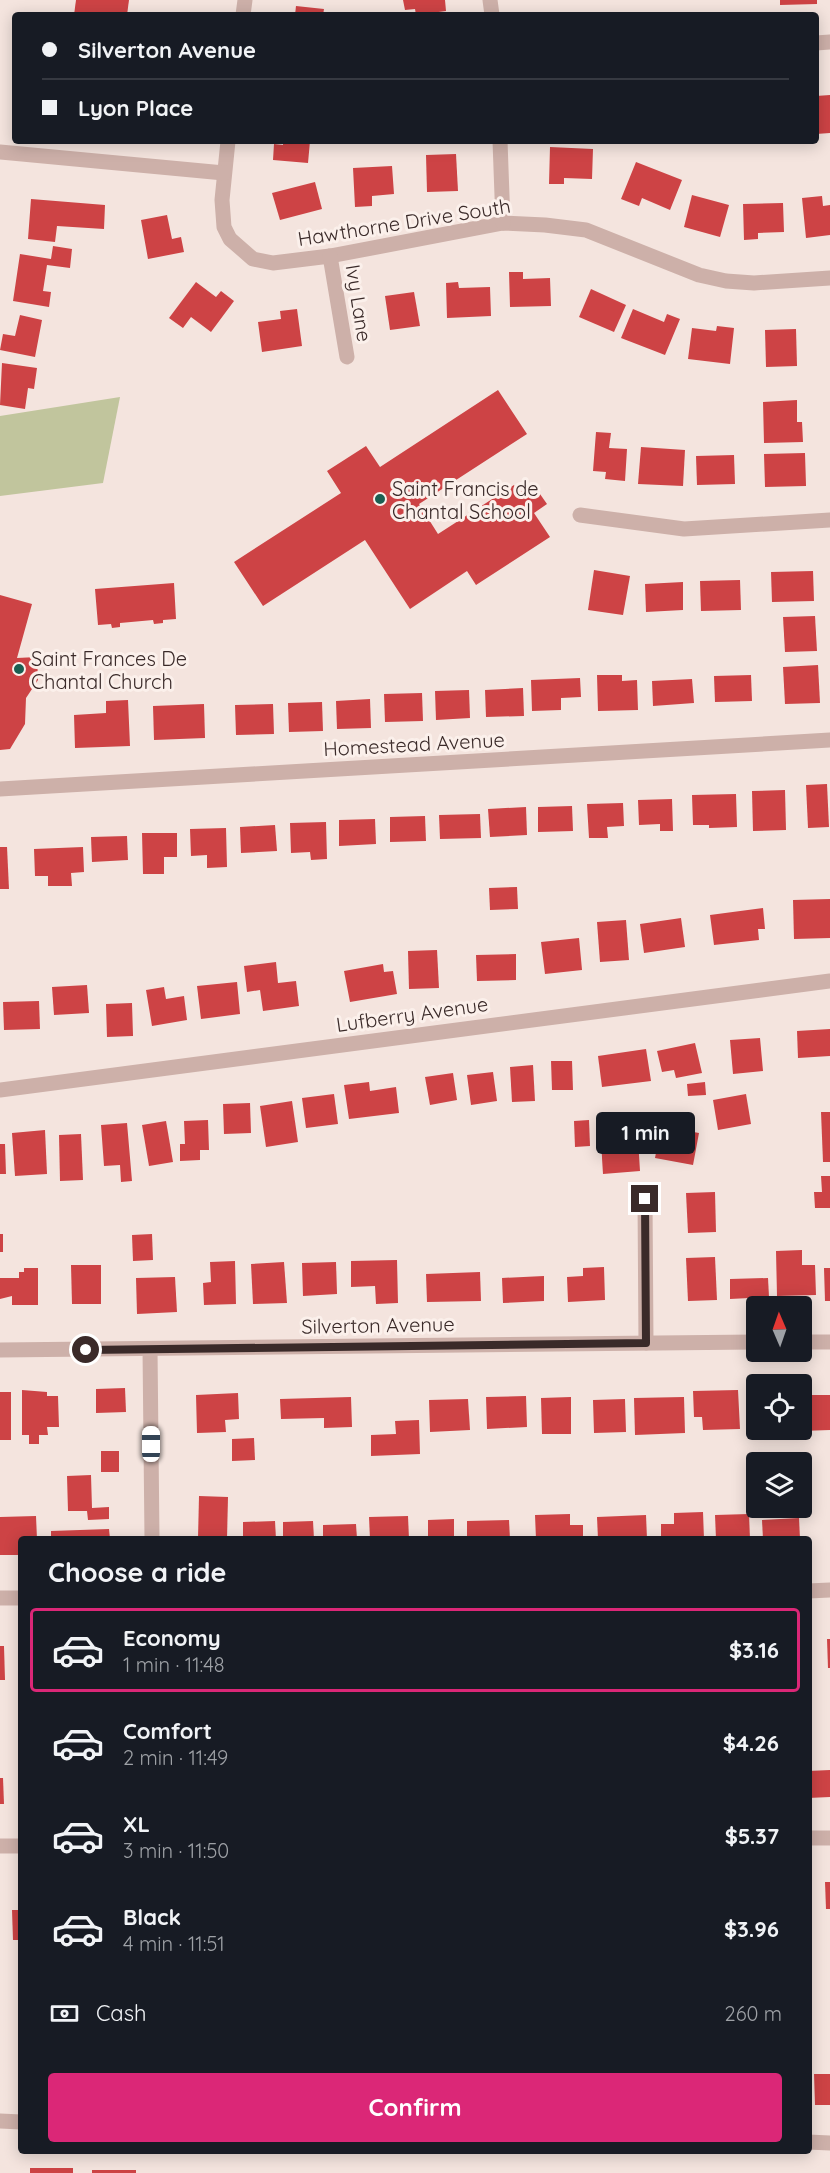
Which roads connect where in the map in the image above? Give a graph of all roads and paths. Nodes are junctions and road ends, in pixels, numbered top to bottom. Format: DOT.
graph roads {
  1 [pos="228,144"];
  2 [pos="500,144"];
  3 [pos="0,152"];
  4 [pos="224,173"];
  5 [pos="503,224"];
  6 [pos="330,256"];
  7 [pos="830,278"];
  8 [pos="347,357"];
  9 [pos="580,515"];
  10 [pos="830,520"];
  11 [pos="830,740"];
  12 [pos="0,789"];
  13 [pos="830,981"];
  14 [pos="0,1090"];
  15 [pos="645,1199"];
  16 [pos="746,1342"];
  17 [pos="812,1342"];
  18 [pos="830,1342"];
  19 [pos="646,1343"];
  20 [pos="150,1349"];
  21 [pos="0,1350"];
  22 [pos="152,1536"];
  23 [pos="830,1590"];
  24 [pos="812,1591"];
  25 [pos="0,1598"];
  26 [pos="18,1598"];
  27 [pos="812,1838"];
  28 [pos="830,1838"];
  29 [pos="0,1846"];
  30 [pos="18,1846"];
  31 [pos="0,2121"];
  32 [pos="18,2122"];
  33 [pos="812,2142"];
  34 [pos="830,2143"];
  1 -- 4 [label="street, Hawthorne Drive South"];
  2 -- 5 [label="street"];
  3 -- 4 [label="street"];
  4 -- 6 [label="street, Hawthorne Drive South"];
  5 -- 6 [label="street, Hawthorne Drive South"];
  5 -- 7 [label="street, Hawthorne Drive South"];
  6 -- 8 [label="street, Ivy Lane"];
  9 -- 10 [label="street"];
  11 -- 12 [label="street, Homestead Avenue"];
  13 -- 14 [label="street, Lufberry Avenue"];
  15 -- 19 [label="street"];
  16 -- 19 [label="street, Silverton Avenue"];
  17 -- 18 [label="street"];
  19 -- 20 [label="street, Silverton Avenue"];
  20 -- 21 [label="street, Silverton Avenue"];
  20 -- 22 [label="street"];
  23 -- 24 [label="street"];
  25 -- 26 [label="street"];
  27 -- 28 [label="street"];
  29 -- 30 [label="street"];
  31 -- 32 [label="street"];
  33 -- 34 [label="street"];
}
